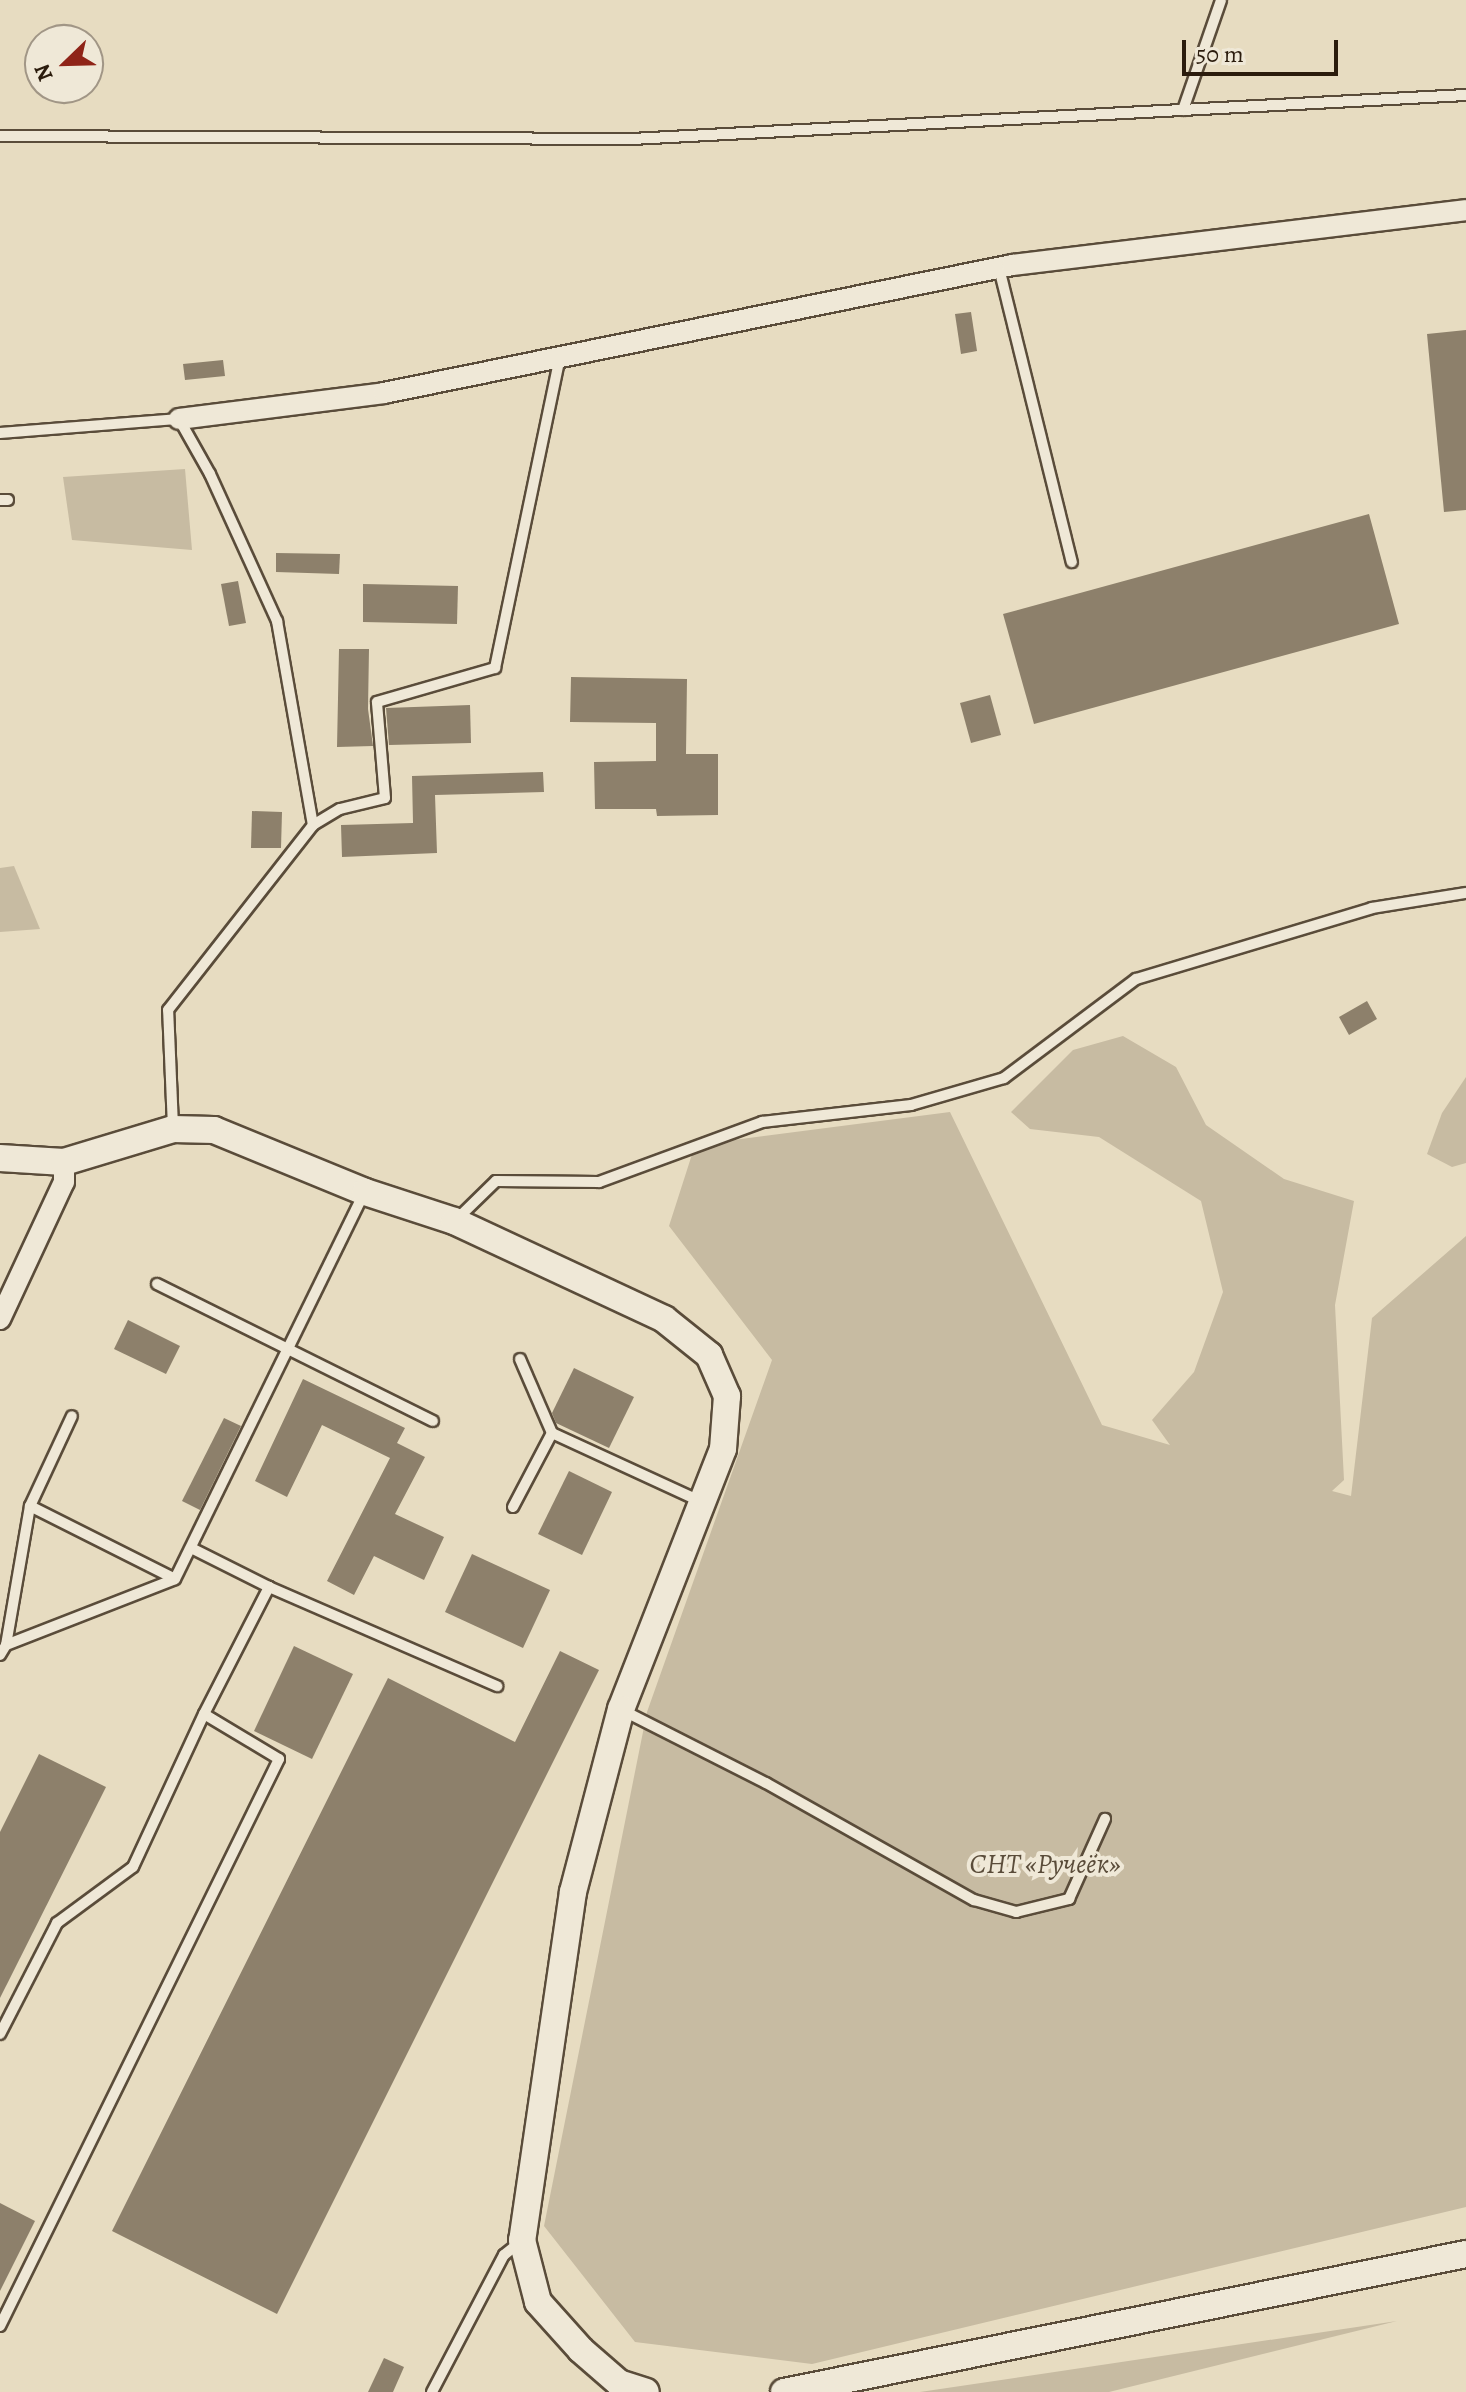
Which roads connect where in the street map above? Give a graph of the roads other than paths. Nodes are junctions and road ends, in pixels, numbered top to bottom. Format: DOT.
graph roads {
  1 [pos="1221,0"];
  2 [pos="1466,95"];
  3 [pos="1183,110"];
  4 [pos="0,136"];
  5 [pos="1466,210"];
  6 [pos="999,268"];
  7 [pos="560,357"];
  8 [pos="179,419"];
  9 [pos="0,433"];
  10 [pos="1072,562"];
  11 [pos="313,825"];
  12 [pos="1466,893"];
  13 [pos="173,1129"];
  14 [pos="0,1158"];
  15 [pos="64,1162"];
  16 [pos="365,1192"];
  17 [pos="454,1221"];
  18 [pos="157,1284"];
  19 [pos="0,1319"];
  20 [pos="288,1349"];
  21 [pos="520,1359"];
  22 [pos="72,1416"];
  23 [pos="433,1421"];
  24 [pos="552,1433"];
  25 [pos="702,1502"];
  26 [pos="30,1506"];
  27 [pos="513,1507"];
  28 [pos="191,1548"];
  29 [pos="175,1579"];
  30 [pos="269,1587"];
  31 [pos="3,1650"];
  32 [pos="497,1686"];
  33 [pos="621,1709"];
  34 [pos="204,1714"];
  35 [pos="1105,1819"];
  36 [pos="0,2034"];
  37 [pos="522,2240"];
  38 [pos="1466,2254"];
  39 [pos="0,2326"];
  40 [pos="432,2392"];
  41 [pos="646,2392"];
  42 [pos="784,2392"];
  1 -- 3 [label="lane"];
  2 -- 3 [label="lane"];
  3 -- 4 [label="lane"];
  5 -- 6 [label="street"];
  6 -- 7 [label="street"];
  6 -- 10 [label="lane"];
  7 -- 8 [label="street"];
  7 -- 11 [label="lane"];
  8 -- 9 [label="lane"];
  8 -- 11 [label="lane"];
  11 -- 13 [label="lane"];
  12 -- 17 [label="lane"];
  13 -- 15 [label="street"];
  13 -- 16 [label="street"];
  14 -- 15 [label="street"];
  15 -- 19 [label="street"];
  16 -- 17 [label="street"];
  16 -- 20 [label="lane"];
  17 -- 25 [label="street"];
  18 -- 20 [label="lane"];
  20 -- 23 [label="lane"];
  20 -- 28 [label="lane"];
  21 -- 24 [label="lane"];
  22 -- 26 [label="lane"];
  24 -- 25 [label="lane"];
  24 -- 27 [label="lane"];
  25 -- 33 [label="street"];
  26 -- 29 [label="lane"];
  26 -- 31 [label="lane"];
  28 -- 29 [label="lane"];
  28 -- 30 [label="lane"];
  29 -- 31 [label="lane"];
  30 -- 32 [label="lane"];
  30 -- 34 [label="lane"];
  33 -- 35 [label="lane"];
  33 -- 37 [label="street"];
  34 -- 36 [label="lane"];
  34 -- 39 [label="lane"];
  37 -- 40 [label="lane"];
  37 -- 41 [label="street"];
  38 -- 42 [label="street"];
}
